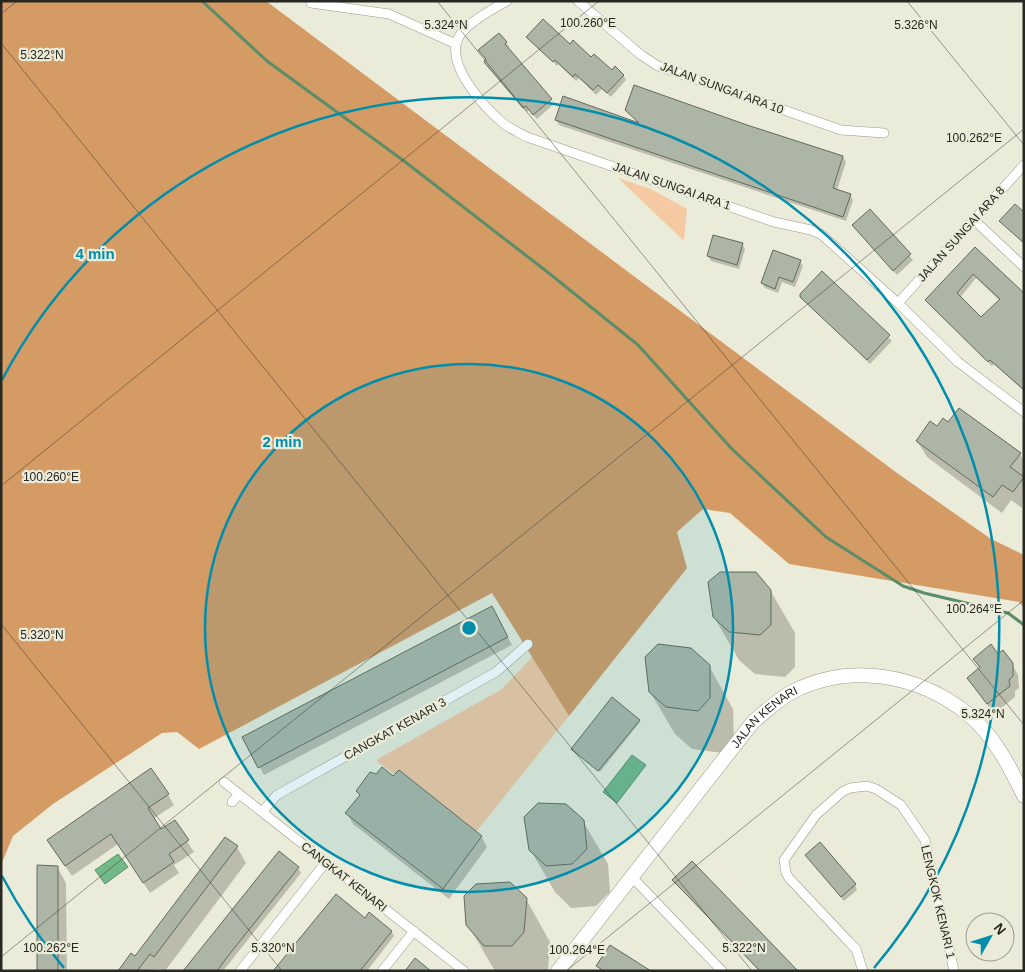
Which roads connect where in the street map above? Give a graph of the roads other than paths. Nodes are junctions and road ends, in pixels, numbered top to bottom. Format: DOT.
graph roads {
  1 [pos="506,1"];
  2 [pos="578,1"];
  3 [pos="311,3"];
  4 [pos="456,44"];
  5 [pos="884,133"];
  6 [pos="1024,165"];
  7 [pos="974,220"];
  8 [pos="1024,267"];
  9 [pos="898,303"];
  10 [pos="1024,412"];
  11 [pos="528,644"];
  12 [pos="224,782"];
  13 [pos="239,794"];
  14 [pos="1024,796"];
  15 [pos="232,802"];
  16 [pos="262,812"];
  17 [pos="326,862"];
  18 [pos="631,876"];
  19 [pos="414,931"];
  20 [pos="240,971"];
  21 [pos="382,971"];
  22 [pos="464,971"];
  23 [pos="558,971"];
  24 [pos="722,971"];
  25 [pos="863,971"];
  26 [pos="954,971"];
  1 -- 4 [label="street"];
  2 -- 5 [label="street, JALAN SUNGAI ARA 10"];
  3 -- 4 [label="street"];
  4 -- 9 [label="street, JALAN SUNGAI ARA 1"];
  6 -- 7 [label="street, JALAN SUNGAI ARA 8"];
  7 -- 8 [label="street"];
  7 -- 9 [label="street, JALAN SUNGAI ARA 8"];
  9 -- 10 [label="street, JALAN SUNGAI ARA 1"];
  11 -- 16 [label="street, CANGKAT KENARI 3"];
  12 -- 13 [label="street, CANGKAT KENARI"];
  13 -- 15 [label="street"];
  13 -- 16 [label="street, CANGKAT KENARI"];
  14 -- 18 [label="street, JALAN KENARI"];
  16 -- 17 [label="street, CANGKAT KENARI"];
  17 -- 19 [label="street, CANGKAT KENARI"];
  17 -- 20 [label="street"];
  18 -- 23 [label="street, JALAN KENARI"];
  18 -- 24 [label="street"];
  19 -- 21 [label="street"];
  19 -- 22 [label="street, CANGKAT KENARI"];
  25 -- 26 [label="street, LENGKOK KENARI 1"];
}
